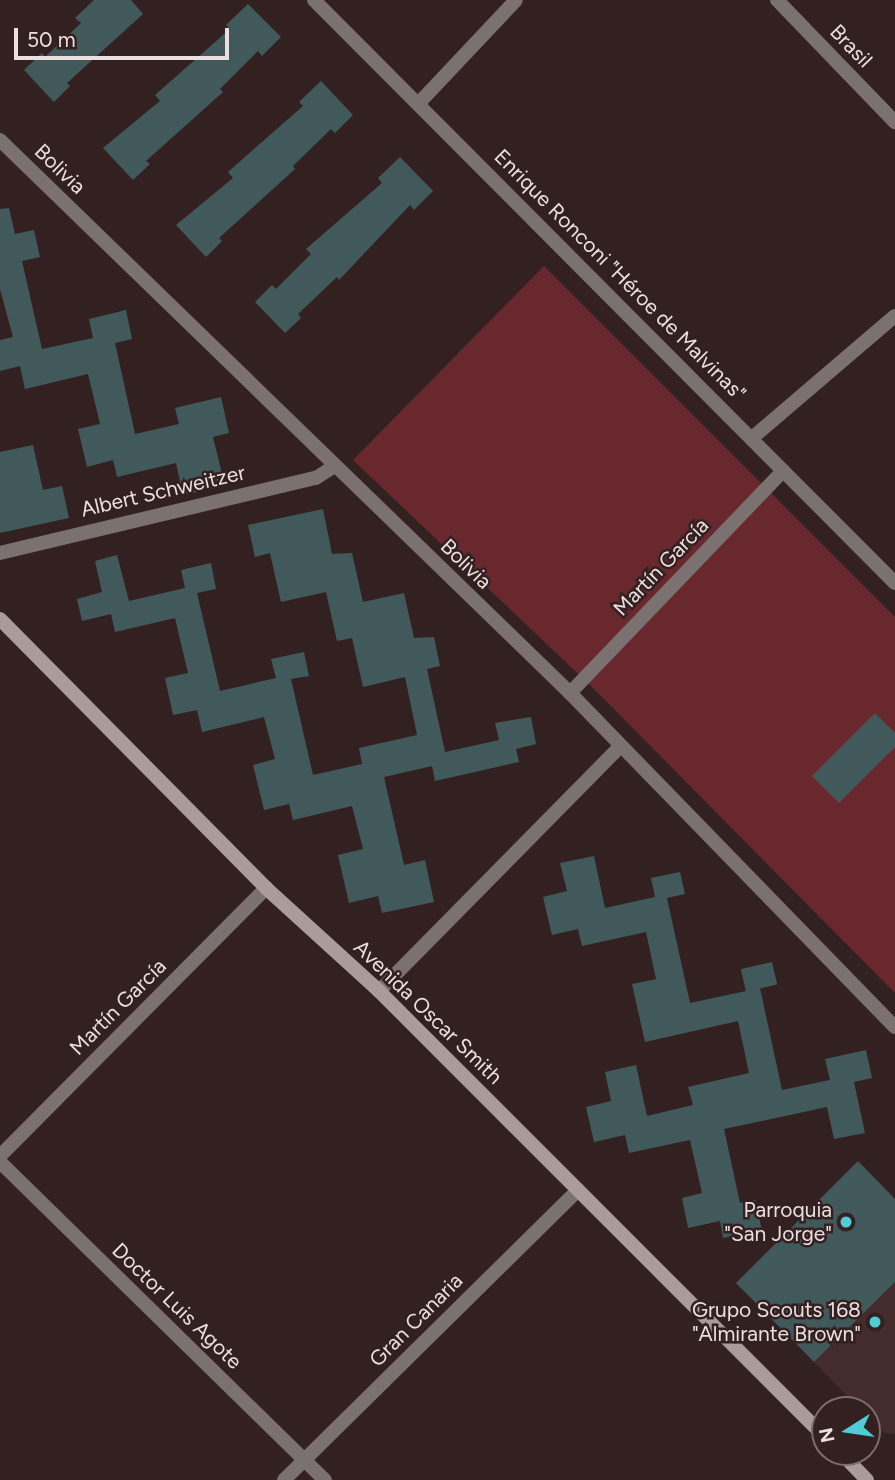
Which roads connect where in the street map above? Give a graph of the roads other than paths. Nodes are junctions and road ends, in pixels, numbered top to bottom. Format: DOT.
graph roads {
  1 [pos="314,0"];
  2 [pos="516,0"];
  3 [pos="777,0"];
  4 [pos="419,103"];
  5 [pos="895,122"];
  6 [pos="0,140"];
  7 [pos="895,316"];
  8 [pos="752,438"];
  9 [pos="333,467"];
  10 [pos="783,471"];
  11 [pos="0,553"];
  12 [pos="895,583"];
  13 [pos="0,619"];
  14 [pos="570,693"];
  15 [pos="621,746"];
  16 [pos="266,888"];
  17 [pos="379,991"];
  18 [pos="895,1027"];
  19 [pos="0,1156"];
  20 [pos="0,1162"];
  21 [pos="578,1190"];
  22 [pos="811,1423"];
  23 [pos="304,1460"];
  24 [pos="853,1466"];
  25 [pos="285,1480"];
  26 [pos="325,1480"];
  27 [pos="867,1480"];
  1 -- 4 [label="street, Enrique Ronconi \"Héroe de Malvinas\""];
  2 -- 4 [label="street"];
  3 -- 5 [label="street, Brasil"];
  4 -- 8 [label="street, Enrique Ronconi \"Héroe de Malvinas\""];
  6 -- 9 [label="street, Bolivia"];
  7 -- 8 [label="street"];
  8 -- 10 [label="street, Enrique Ronconi \"Héroe de Malvinas\""];
  9 -- 11 [label="street, Albert Schweitzer"];
  9 -- 14 [label="street, Bolivia"];
  10 -- 12 [label="street, Enrique Ronconi \"Héroe de Malvinas\""];
  10 -- 14 [label="street, Martín García"];
  13 -- 16 [label="main road, Avenida Oscar Smith"];
  14 -- 15 [label="street, Bolivia"];
  15 -- 17 [label="street"];
  15 -- 18 [label="street, Bolivia"];
  16 -- 17 [label="main road, Avenida Oscar Smith"];
  16 -- 19 [label="street, Martín García"];
  17 -- 21 [label="main road, Avenida Oscar Smith"];
  20 -- 23 [label="street, Doctor Luis Agote"];
  21 -- 22 [label="main road, Avenida Oscar Smith"];
  21 -- 23 [label="street, Gran Canaria"];
  23 -- 25 [label="street, Gran Canaria"];
  23 -- 26 [label="street, Doctor Luis Agote"];
  24 -- 27 [label="main road"];
}
